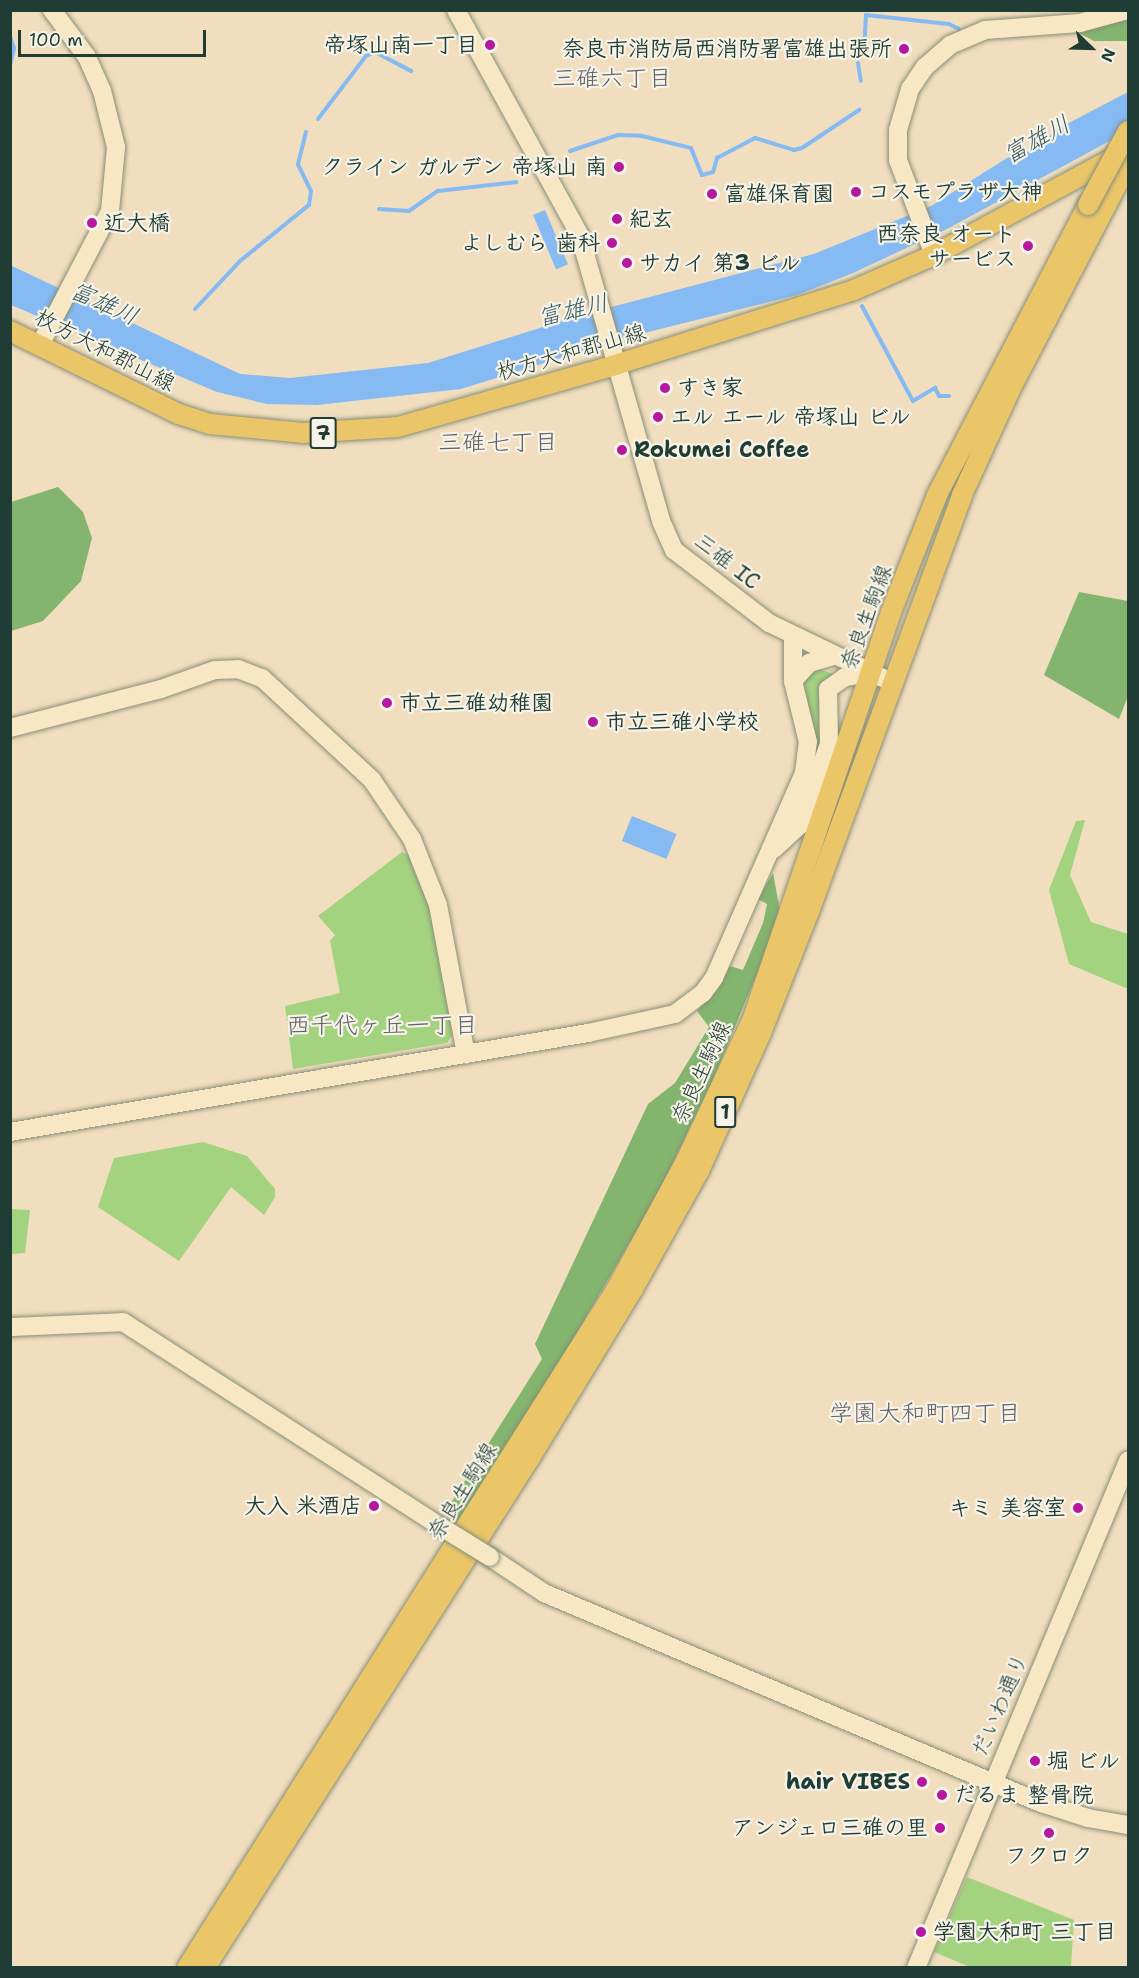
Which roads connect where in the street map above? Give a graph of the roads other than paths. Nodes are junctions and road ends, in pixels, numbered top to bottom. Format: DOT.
graph roads {
  1 [pos="52,10"];
  2 [pos="456,10"];
  3 [pos="1128,10"];
  4 [pos="1128,131"];
  5 [pos="1128,150"];
  6 [pos="1128,163"];
  7 [pos="931,246"];
  8 [pos="10,331"];
  9 [pos="41,343"];
  10 [pos="615,365"];
  11 [pos="793,636"];
  12 [pos="834,656"];
  13 [pos="871,673"];
  14 [pos="793,681"];
  15 [pos="891,682"];
  16 [pos="10,728"];
  17 [pos="772,850"];
  18 [pos="466,1054"];
  19 [pos="10,1132"];
  20 [pos="10,1327"];
  21 [pos="1128,1461"];
  22 [pos="994,1782"];
  23 [pos="1128,1825"];
  24 [pos="187,1968"];
  25 [pos="204,1968"];
  26 [pos="916,1968"];
  1 -- 9 [label="street"];
  2 -- 10 [label="street, 三碓 IC"];
  3 -- 7 [label="street"];
  4 -- 13 [label="main road, 奈良生駒線 / 1, bridge"];
  5 -- 7 [label="main road, 枚方大和郡山線 / 7"];
  6 -- 15 [label="main road, 奈良生駒線 / 1"];
  7 -- 10 [label="main road, 枚方大和郡山線 / 7"];
  8 -- 9 [label="main road, 枚方大和郡山線 / 7"];
  9 -- 10 [label="main road, 枚方大和郡山線 / 7"];
  10 -- 11 [label="street, 三碓 IC"];
  11 -- 12 [label="street, 三碓 IC"];
  11 -- 14 [label="street"];
  12 -- 13 [label="street, 三碓 IC"];
  12 -- 14 [label="street"];
  13 -- 15 [label="street, 三碓 IC"];
  13 -- 17 [label="street"];
  13 -- 24 [label="main road, 奈良生駒線 / 1"];
  14 -- 17 [label="street"];
  15 -- 25 [label="main road, 奈良生駒線 / 1"];
  16 -- 18 [label="street"];
  17 -- 18 [label="street"];
  18 -- 19 [label="street"];
  20 -- 22 [label="street, bridge"];
  21 -- 22 [label="street, だいわ通り"];
  22 -- 23 [label="street"];
  22 -- 26 [label="street, だいわ通り"];
}
